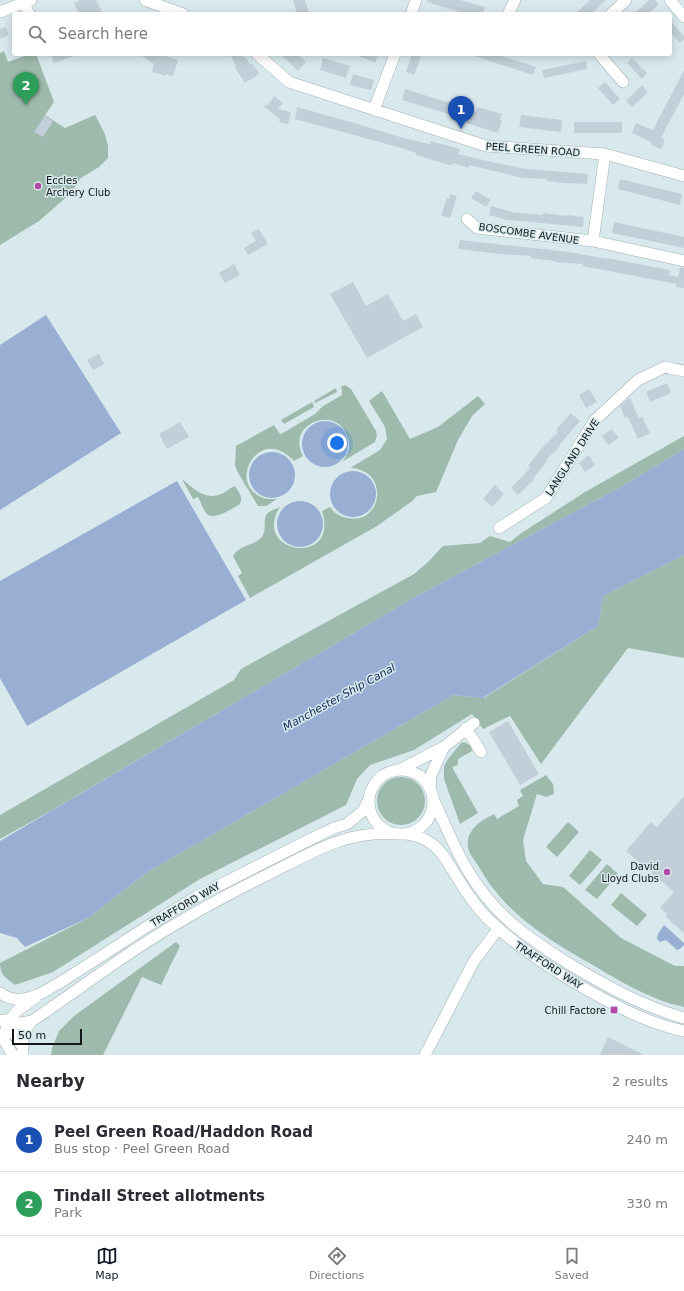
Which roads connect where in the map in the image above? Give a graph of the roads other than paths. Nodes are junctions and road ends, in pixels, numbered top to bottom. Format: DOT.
graph roads {
  1 [pos="145,0"];
  2 [pos="416,0"];
  3 [pos="515,0"];
  4 [pos="626,0"];
  5 [pos="670,0"];
  6 [pos="28,1"];
  7 [pos="0,12"];
  8 [pos="29,12"];
  9 [pos="178,12"];
  10 [pos="414,12"];
  11 [pos="509,12"];
  12 [pos="614,12"];
  13 [pos="684,17"];
  14 [pos="259,56"];
  15 [pos="395,56"];
  16 [pos="601,56"];
  17 [pos="623,82"];
  18 [pos="374,110"];
  19 [pos="605,154"];
  20 [pos="684,176"];
  21 [pos="467,219"];
  22 [pos="593,241"];
  23 [pos="684,261"];
  24 [pos="684,371"];
  25 [pos="499,528"];
  26 [pos="444,747"];
  27 [pos="481,752"];
  28 [pos="399,770"];
  29 [pos="432,794"];
  30 [pos="368,801"];
  31 [pos="401,834"];
  32 [pos="498,928"];
  33 [pos="0,993"];
  34 [pos="40,994"];
  35 [pos="0,1013"];
  36 [pos="684,1018"];
  37 [pos="32,1021"];
  38 [pos="3,1022"];
  39 [pos="684,1031"];
  40 [pos="2,1037"];
  41 [pos="22,1051"];
  42 [pos="13,1055"];
  43 [pos="425,1055"];
  1 -- 9 [label="street"];
  2 -- 10 [label="street"];
  3 -- 11 [label="street"];
  4 -- 12 [label="street"];
  5 -- 13 [label="street"];
  6 -- 7 [label="street"];
  6 -- 8 [label="street"];
  14 -- 18 [label="street, PEEL GREEN ROAD"];
  15 -- 18 [label="street"];
  16 -- 17 [label="street"];
  18 -- 19 [label="street, PEEL GREEN ROAD"];
  19 -- 20 [label="street, PEEL GREEN ROAD"];
  19 -- 22 [label="street, BOSCOMBE AVENUE"];
  21 -- 22 [label="street, BOSCOMBE AVENUE"];
  22 -- 23 [label="street, BOSCOMBE AVENUE"];
  24 -- 25 [label="street, LANGLAND DRIVE"];
  26 -- 27 [label="street"];
  26 -- 28 [label="street"];
  26 -- 29 [label="street"];
  28 -- 29 [label="street"];
  28 -- 30 [label="street"];
  29 -- 31 [label="street"];
  29 -- 36 [label="street, TRAFFORD WAY"];
  30 -- 31 [label="street"];
  30 -- 34 [label="street, TRAFFORD WAY"];
  31 -- 32 [label="street, TRAFFORD WAY"];
  31 -- 37 [label="street, TRAFFORD WAY"];
  32 -- 39 [label="street, TRAFFORD WAY"];
  32 -- 43 [label="street"];
  33 -- 34 [label="street, TRAFFORD WAY"];
  34 -- 38 [label="street"];
  35 -- 38 [label="street"];
  37 -- 38 [label="street"];
  37 -- 41 [label="street"];
  38 -- 40 [label="street"];
  38 -- 41 [label="street"];
  40 -- 42 [label="street"];
}
